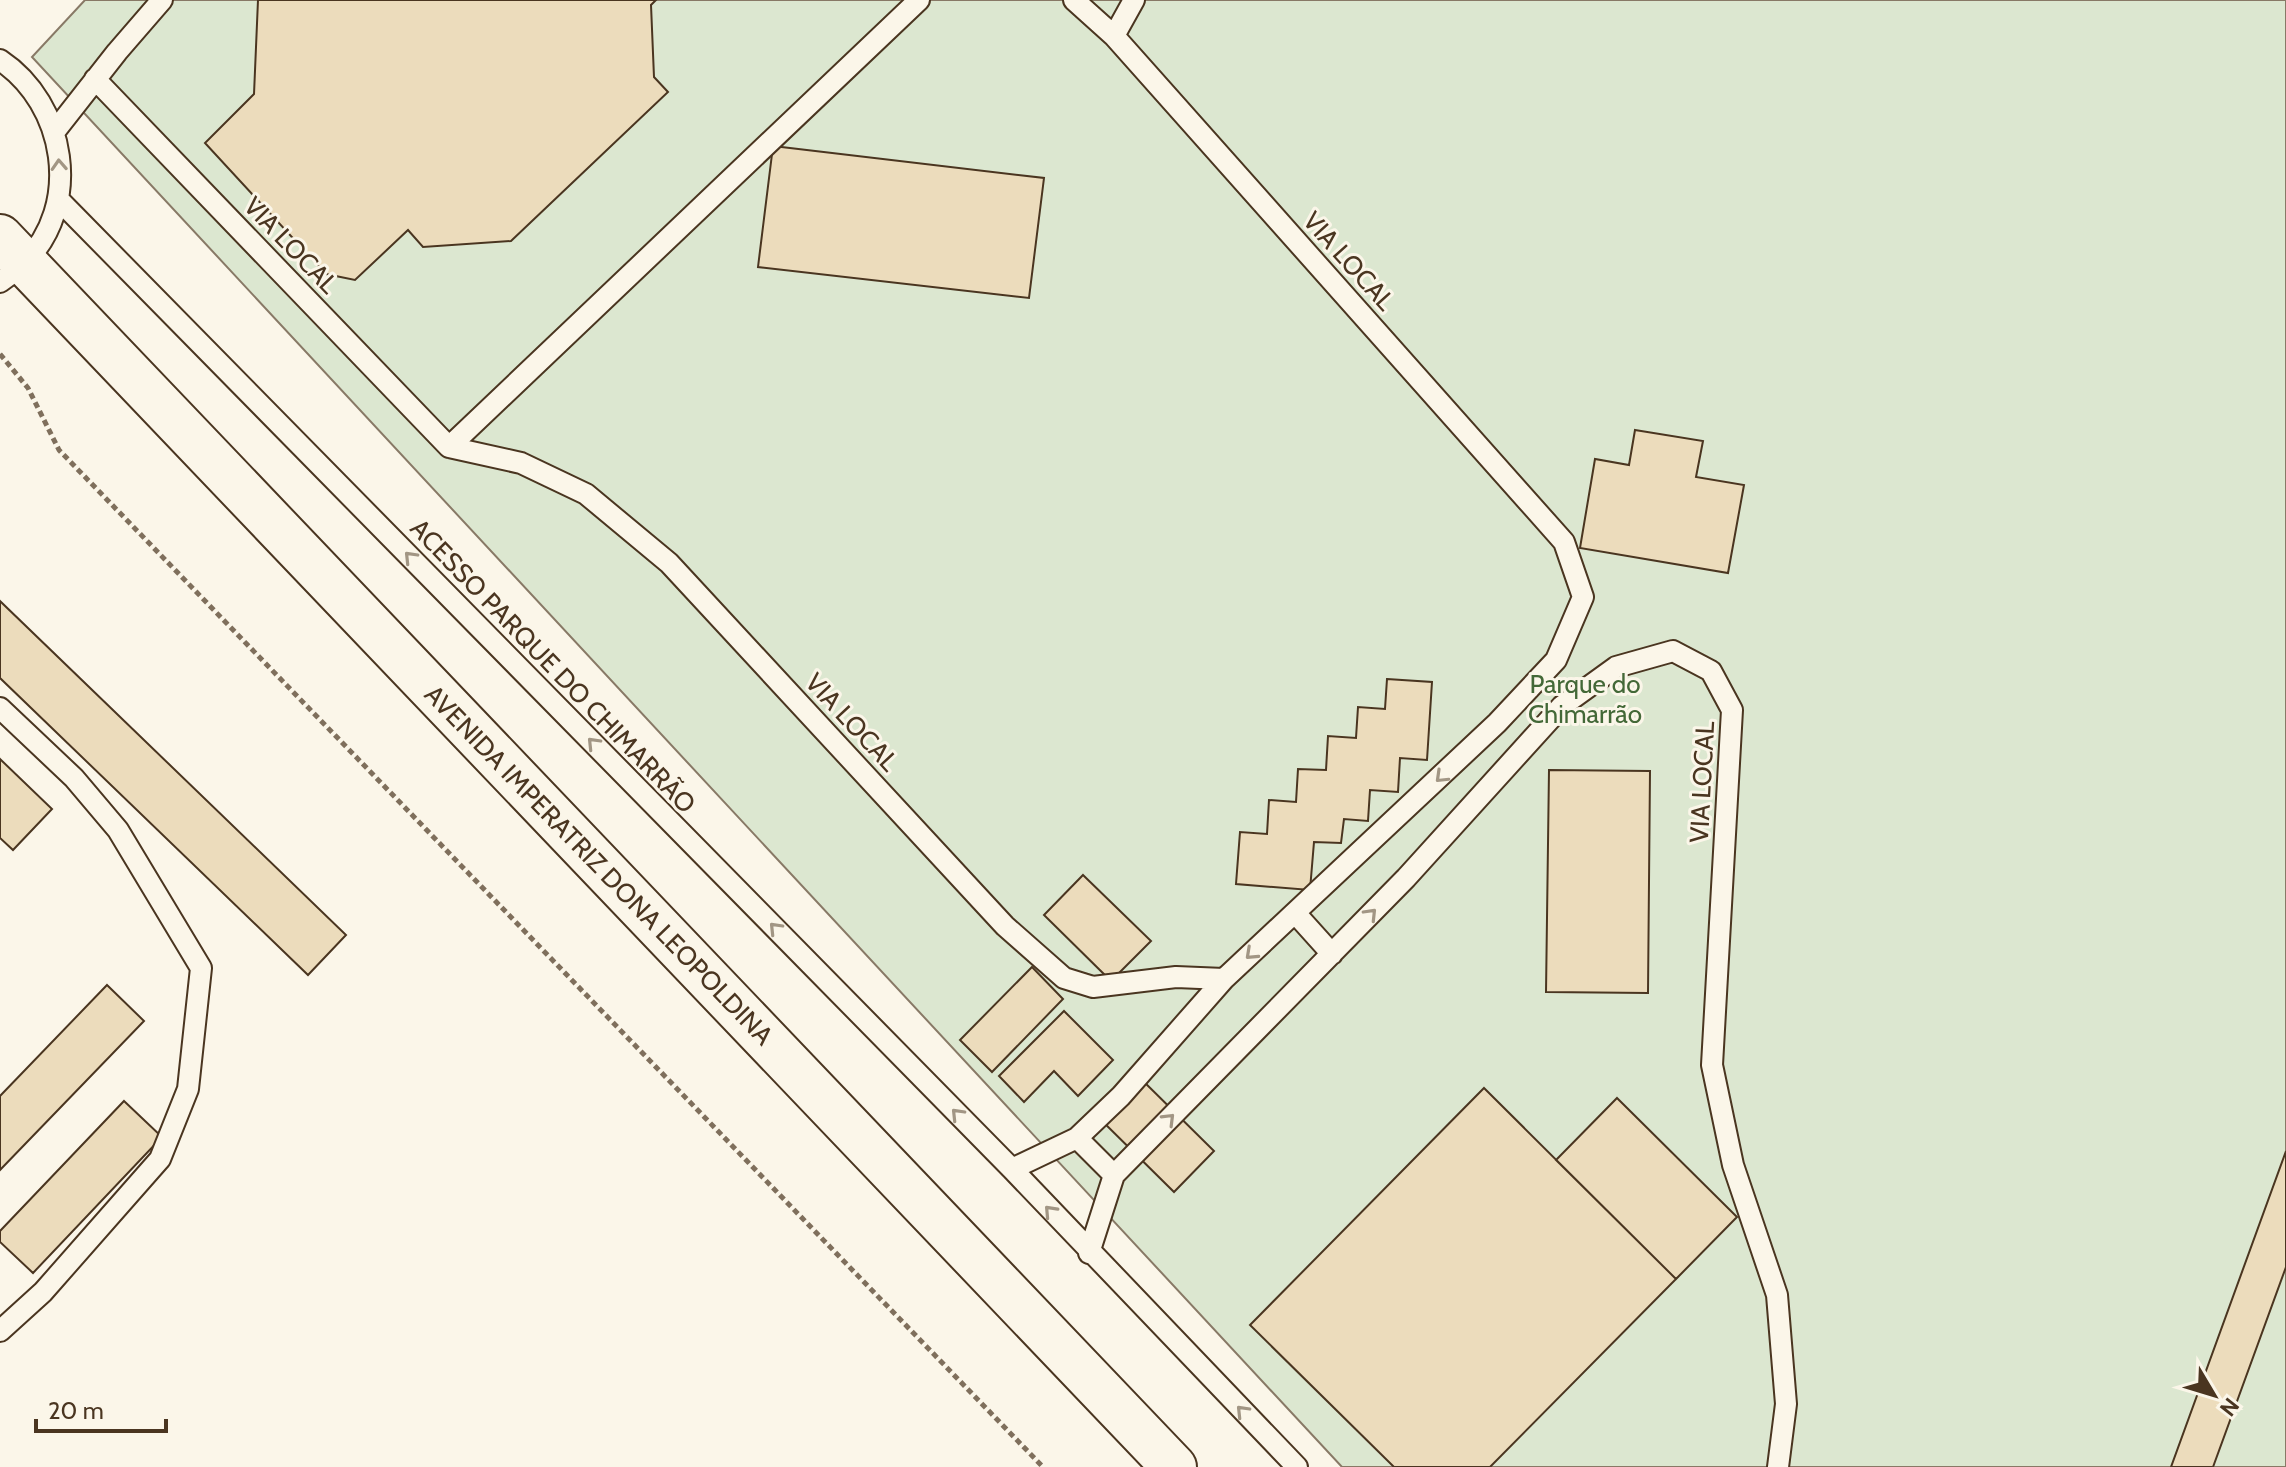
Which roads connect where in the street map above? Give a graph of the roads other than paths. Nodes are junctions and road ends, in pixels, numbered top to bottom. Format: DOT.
graph roads {
  1 [pos="162,0"];
  2 [pos="919,0"];
  3 [pos="1074,0"];
  4 [pos="1134,0"];
  5 [pos="1114,36"];
  6 [pos="0,60"];
  7 [pos="95,79"];
  8 [pos="55,131"];
  9 [pos="58,199"];
  10 [pos="8,261"];
  11 [pos="449,447"];
  12 [pos="0,708"];
  13 [pos="1497,723"];
  14 [pos="1523,749"];
  15 [pos="1296,914"];
  16 [pos="1332,954"];
  17 [pos="1224,979"];
  18 [pos="1077,1138"];
  19 [pos="1012,1169"];
  20 [pos="1114,1175"];
  21 [pos="1089,1253"];
  22 [pos="0,1331"];
  23 [pos="1174,1467"];
  24 [pos="1297,1467"];
  25 [pos="1778,1467"];
  1 -- 7 [label="lane"];
  2 -- 11 [label="lane"];
  3 -- 5 [label="lane, VIA LOCAL"];
  4 -- 5 [label="lane"];
  5 -- 13 [label="lane, VIA LOCAL"];
  6 -- 8 [label="lane"];
  7 -- 8 [label="lane"];
  7 -- 11 [label="lane, VIA LOCAL"];
  9 -- 8 [label="lane, one-way"];
  9 -- 10 [label="lane"];
  19 -- 9 [label="lane, ACESSO PARQUE DO CHIMARRÃO, one-way"];
  10 -- 23 [label="main road, AVENIDA IMPERATRIZ DONA LEOPOLDINA"];
  11 -- 17 [label="lane, VIA LOCAL"];
  12 -- 22 [label="lane"];
  13 -- 14 [label="lane"];
  13 -- 15 [label="lane, VIA LOCAL, one-way"];
  16 -- 14 [label="lane, VIA LOCAL, one-way"];
  14 -- 25 [label="lane, VIA LOCAL"];
  15 -- 16 [label="lane"];
  15 -- 17 [label="lane, VIA LOCAL, one-way"];
  20 -- 16 [label="lane, VIA LOCAL, one-way"];
  17 -- 18 [label="lane, VIA LOCAL"];
  18 -- 19 [label="lane"];
  18 -- 20 [label="lane"];
  21 -- 19 [label="lane, ACESSO PARQUE DO CHIMARRÃO, one-way"];
  20 -- 21 [label="lane"];
  24 -- 21 [label="lane, ACESSO PARQUE DO CHIMARRÃO, one-way"];
}
